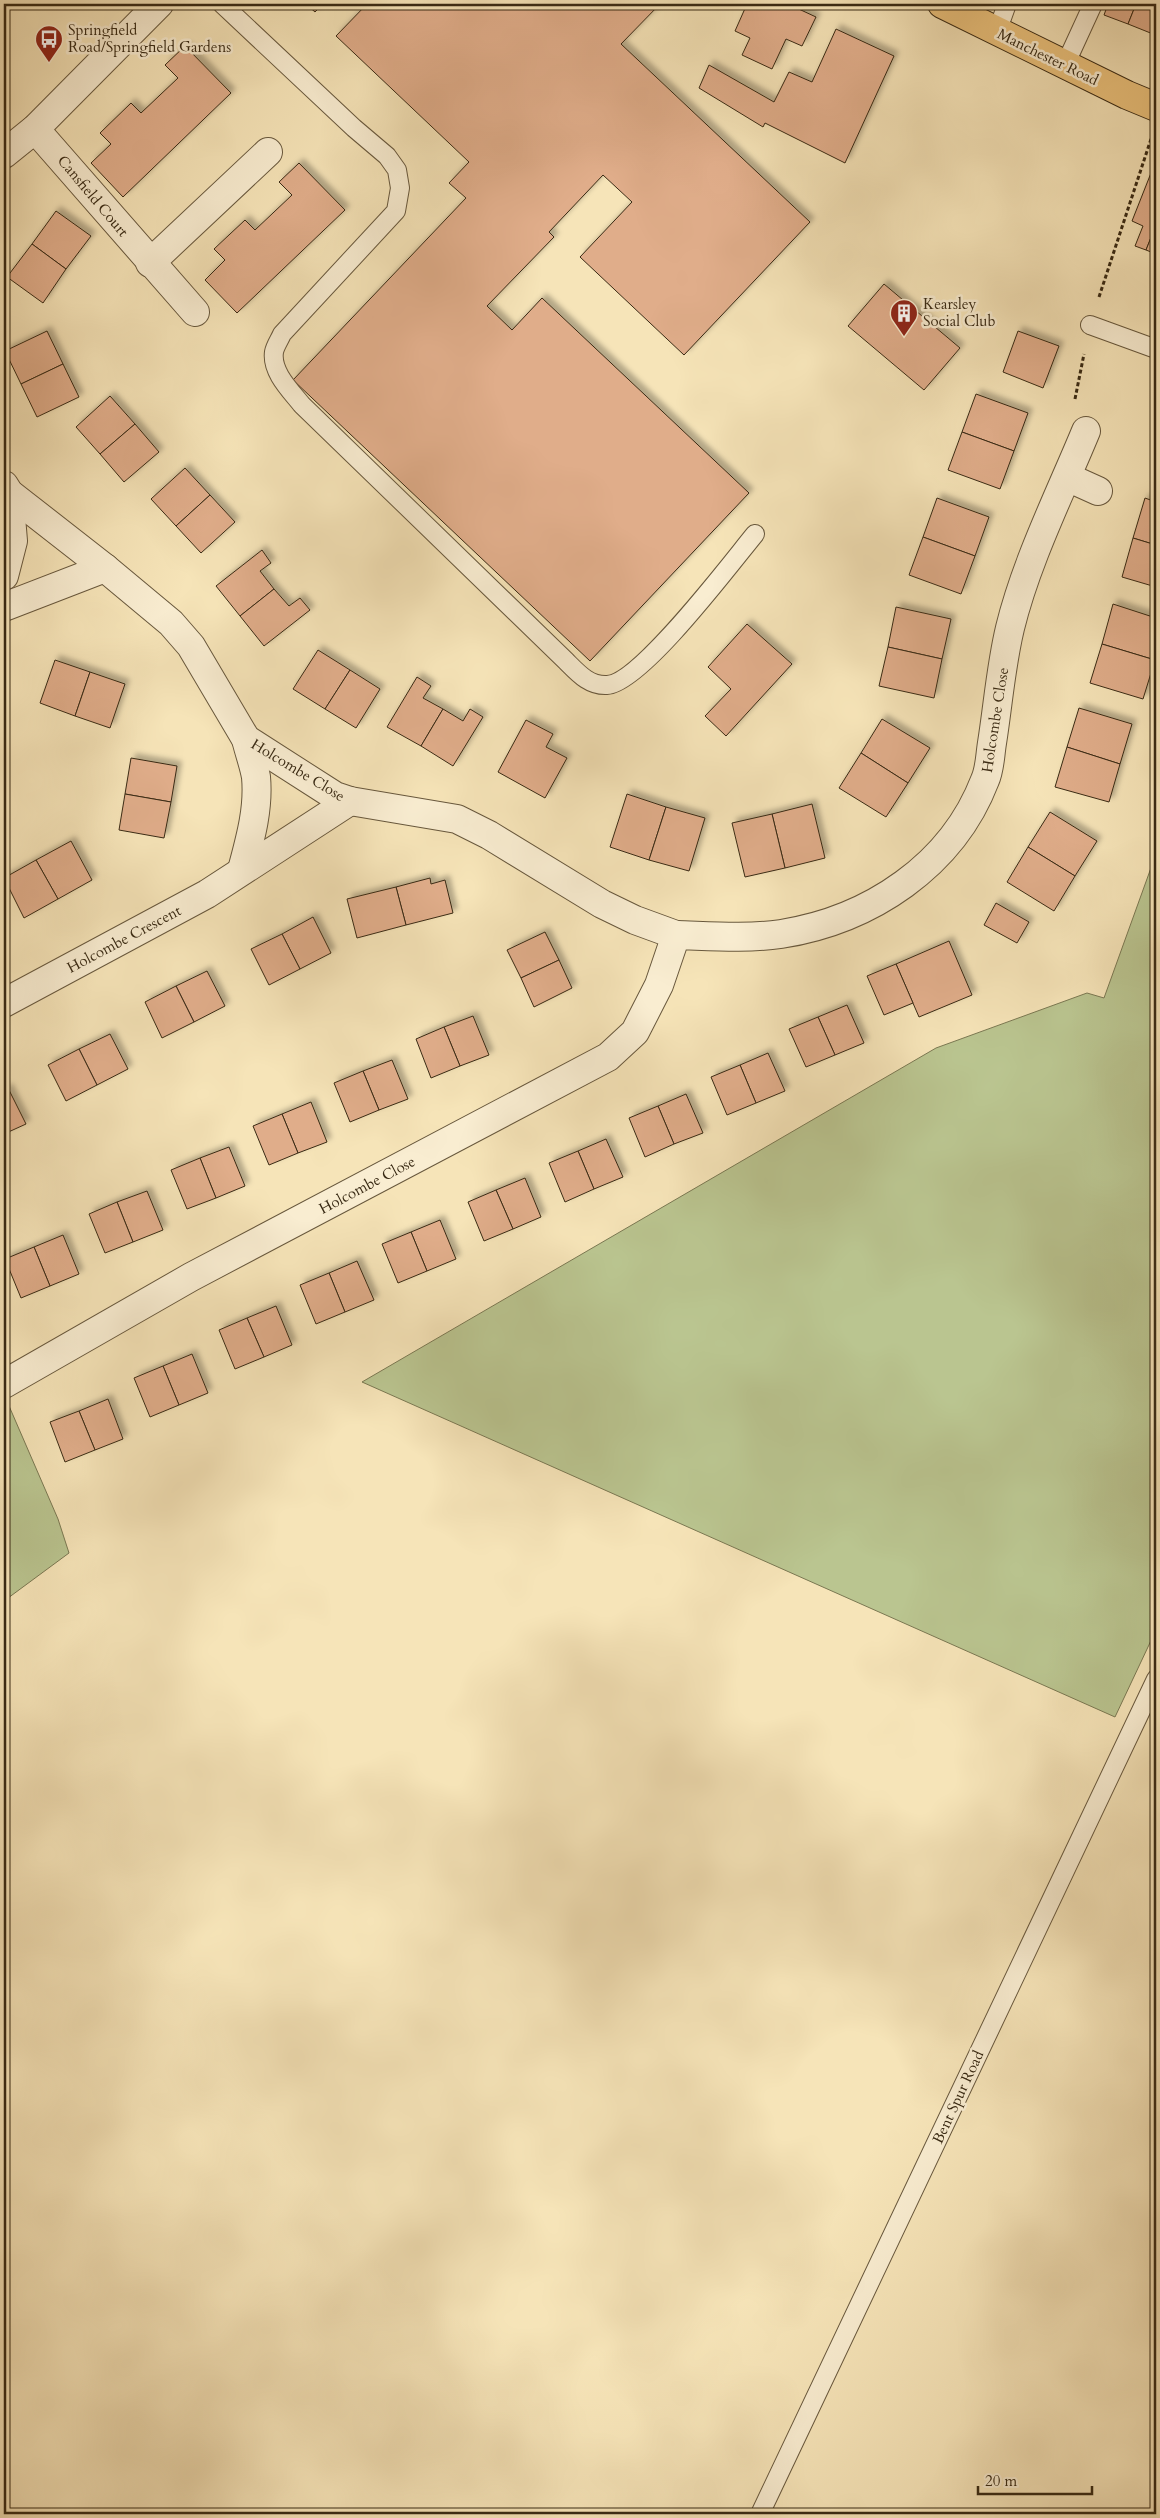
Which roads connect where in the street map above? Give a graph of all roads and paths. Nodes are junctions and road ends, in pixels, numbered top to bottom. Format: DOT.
graph roads {
  1 [pos="159,4"];
  2 [pos="222,4"];
  3 [pos="942,4"];
  4 [pos="1007,4"];
  5 [pos="1093,4"];
  6 [pos="997,32"];
  7 [pos="1065,65"];
  8 [pos="1155,119"];
  9 [pos="35,129"];
  10 [pos="268,152"];
  11 [pos="4,154"];
  12 [pos="150,263"];
  13 [pos="195,312"];
  14 [pos="1090,325"];
  15 [pos="1156,349"];
  16 [pos="1086,431"];
  17 [pos="1067,477"];
  18 [pos="7,489"];
  19 [pos="1098,491"];
  20 [pos="756,534"];
  21 [pos="105,568"];
  22 [pos="4,576"];
  23 [pos="4,607"];
  24 [pos="246,739"];
  25 [pos="350,801"];
  26 [pos="242,870"];
  27 [pos="676,935"];
  28 [pos="4,1003"];
  29 [pos="4,1384"];
  30 [pos="1156,1679"];
  31 [pos="760,2514"];
  1 -- 9 [label="street"];
  2 -- 20 [label="lane"];
  3 -- 6 [label="main road, Manchester Road"];
  4 -- 6 [label="lane"];
  5 -- 7 [label="lane"];
  6 -- 7 [label="main road, Manchester Road"];
  7 -- 8 [label="main road, Manchester Road"];
  8 -- 14 [label="path"];
  9 -- 11 [label="street"];
  9 -- 12 [label="street, Cansfield Court"];
  10 -- 12 [label="street"];
  12 -- 13 [label="street, Cansfield Court"];
  14 -- 15 [label="lane"];
  14 -- 16 [label="path"];
  16 -- 17 [label="street, Holcombe Close"];
  17 -- 19 [label="street"];
  17 -- 27 [label="street, Holcombe Close"];
  18 -- 21 [label="street, Holcombe Close"];
  18 -- 22 [label="street"];
  21 -- 23 [label="street"];
  21 -- 24 [label="street, Holcombe Close"];
  24 -- 25 [label="street, Holcombe Close"];
  24 -- 26 [label="street"];
  25 -- 26 [label="street, Holcombe Crescent"];
  25 -- 27 [label="street, Holcombe Close"];
  26 -- 28 [label="street, Holcombe Crescent"];
  27 -- 29 [label="street, Holcombe Close"];
  30 -- 31 [label="lane, Bent Spur Road"];
}
